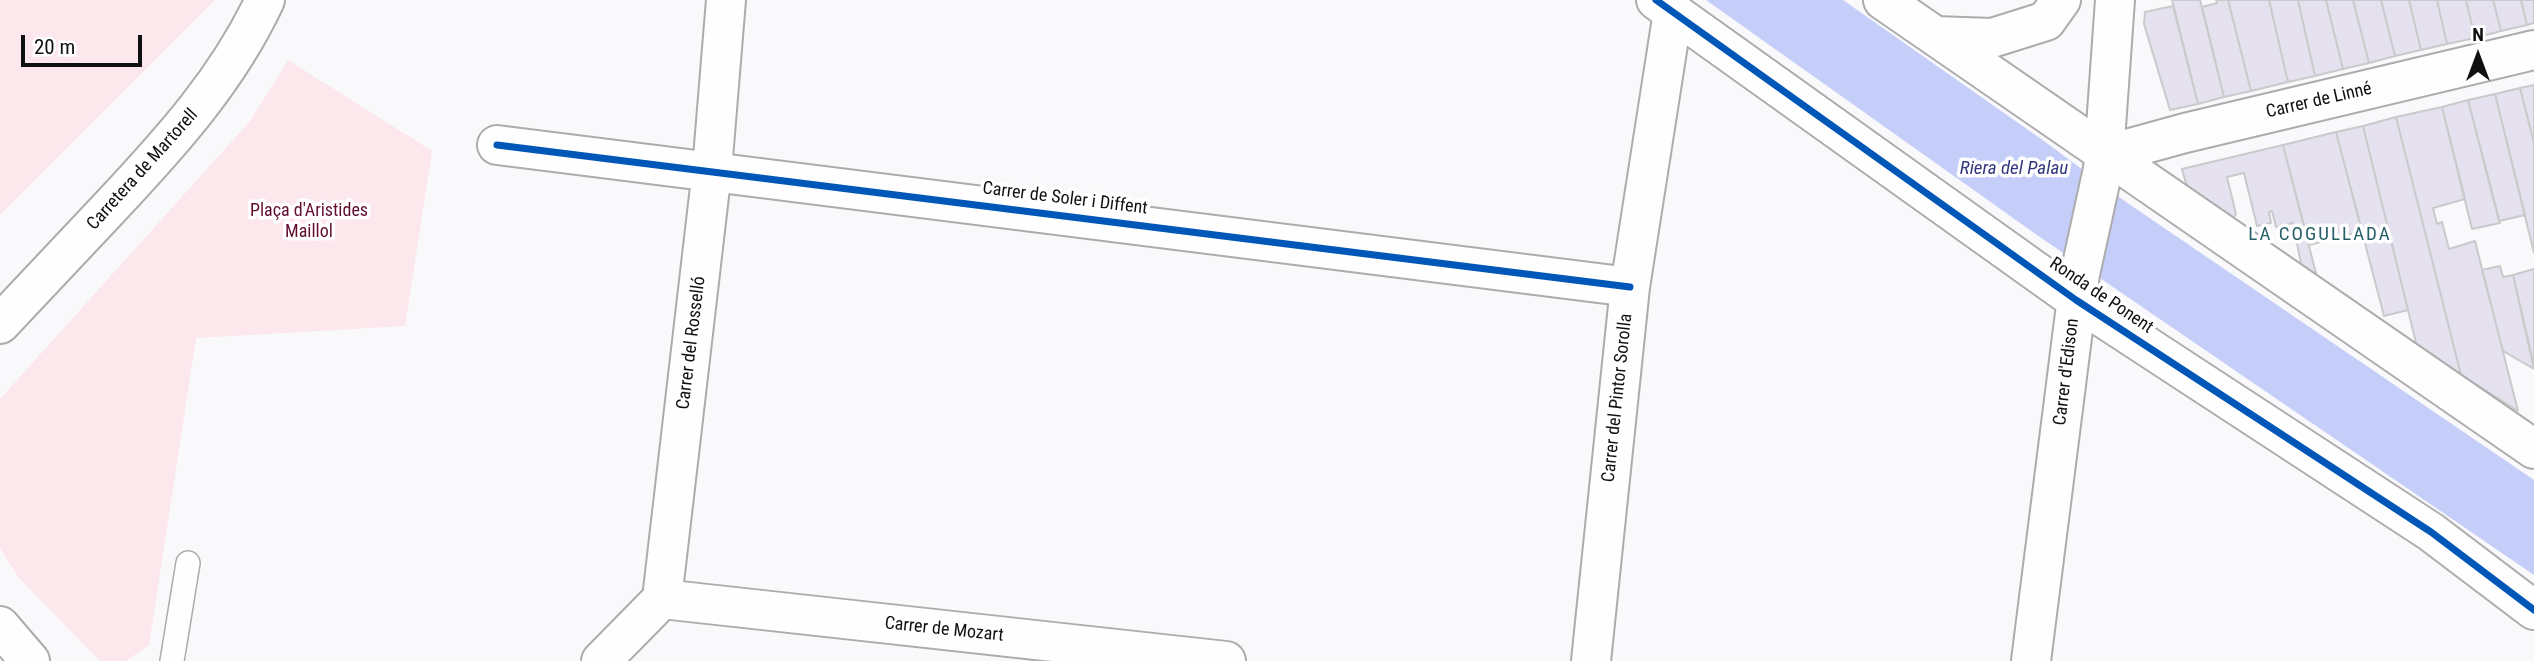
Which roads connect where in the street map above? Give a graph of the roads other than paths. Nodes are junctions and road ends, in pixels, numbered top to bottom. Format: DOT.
graph roads {
  1 [pos="265,0"];
  2 [pos="726,0"];
  3 [pos="1883,0"];
  4 [pos="2061,0"];
  5 [pos="2115,0"];
  6 [pos="1664,6"];
  7 [pos="1935,36"];
  8 [pos="2534,50"];
  9 [pos="497,145"];
  10 [pos="2104,162"];
  11 [pos="712,170"];
  12 [pos="1630,287"];
  13 [pos="2078,287"];
  14 [pos="0,324"];
  15 [pos="2534,449"];
  16 [pos="188,563"];
  17 [pos="662,599"];
  18 [pos="2534,610"];
  19 [pos="0,626"];
  20 [pos="30,661"];
  21 [pos="172,661"];
  22 [pos="601,661"];
  23 [pos="1226,661"];
  24 [pos="1591,661"];
  25 [pos="2031,661"];
  1 -- 14 [label="street, Carretera de Martorell"];
  2 -- 11 [label="street, Carrer del Rosselló"];
  3 -- 7 [label="street"];
  4 -- 7 [label="street"];
  5 -- 10 [label="street, Carrer d'Edison"];
  6 -- 12 [label="street, Carrer del Pintor Sorolla"];
  6 -- 13 [label="street, Ronda de Ponent"];
  7 -- 10 [label="street"];
  8 -- 10 [label="street, Carrer de Linné"];
  9 -- 11 [label="street, Carrer de Soler i Diffent"];
  10 -- 13 [label="street, Carrer d'Edison"];
  10 -- 15 [label="street"];
  11 -- 12 [label="street, Carrer de Soler i Diffent"];
  11 -- 17 [label="street, Carrer del Rosselló"];
  12 -- 24 [label="street, Carrer del Pintor Sorolla"];
  13 -- 18 [label="street, Ronda de Ponent"];
  13 -- 25 [label="street, Carrer d'Edison"];
  16 -- 21 [label="lane"];
  17 -- 22 [label="street"];
  17 -- 23 [label="street, Carrer de Mozart"];
  19 -- 20 [label="street"];
}
